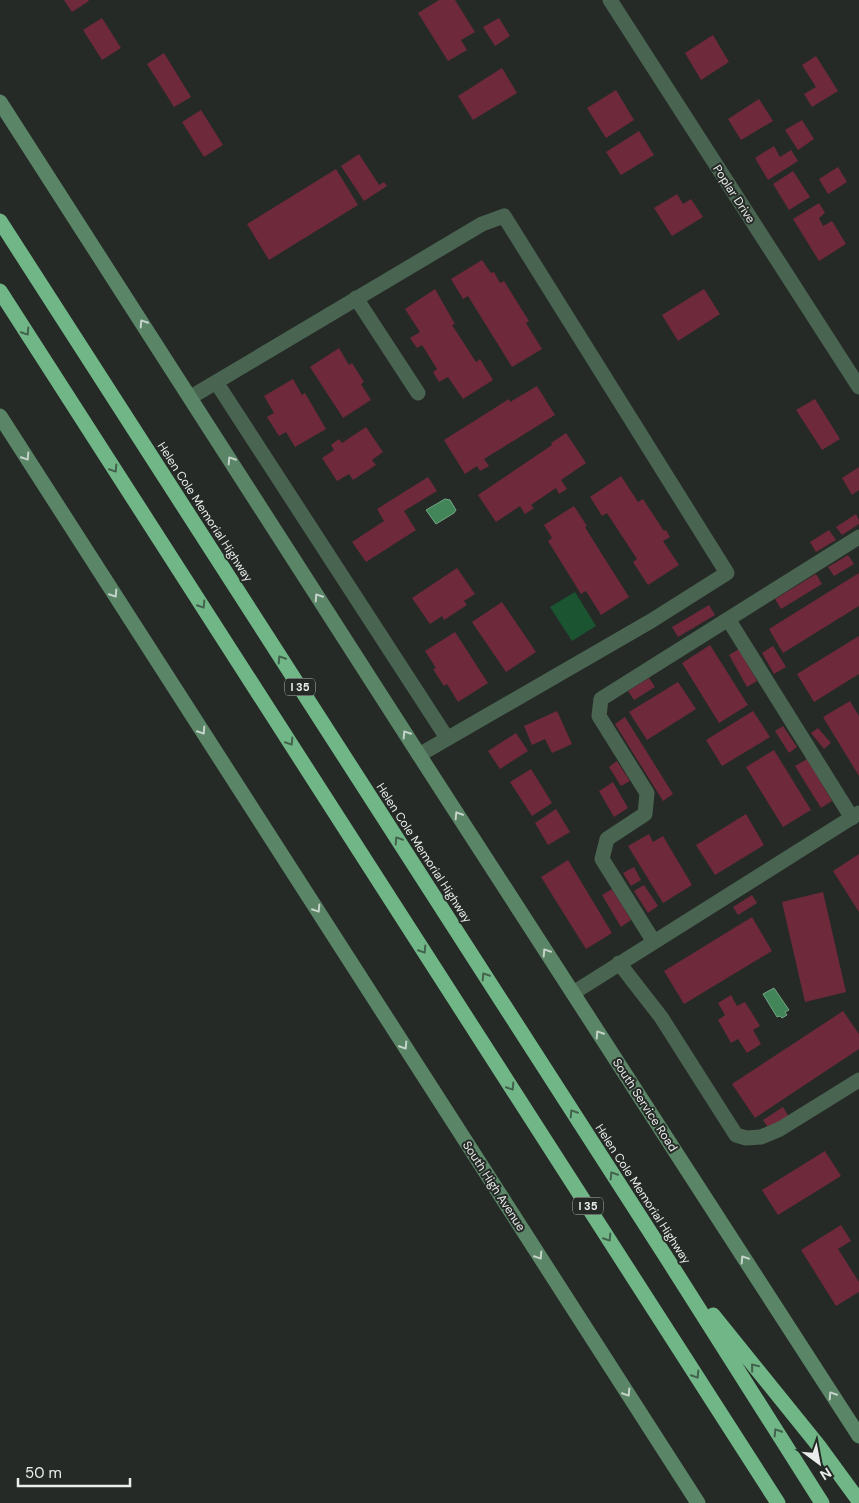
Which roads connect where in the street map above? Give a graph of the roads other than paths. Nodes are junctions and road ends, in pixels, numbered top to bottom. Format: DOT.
graph roads {
  1 [pos="610,0"];
  2 [pos="0,102"];
  3 [pos="0,221"];
  4 [pos="0,291"];
  5 [pos="356,298"];
  6 [pos="216,382"];
  7 [pos="859,387"];
  8 [pos="418,393"];
  9 [pos="191,397"];
  10 [pos="0,416"];
  11 [pos="859,537"];
  12 [pos="728,619"];
  13 [pos="447,738"];
  14 [pos="419,755"];
  15 [pos="855,815"];
  16 [pos="654,942"];
  17 [pos="619,963"];
  18 [pos="572,993"];
  19 [pos="859,1080"];
  20 [pos="668,1260"];
  21 [pos="859,1436"];
  22 [pos="859,1500"];
  23 [pos="698,1503"];
  24 [pos="778,1503"];
  25 [pos="822,1503"];
  1 -- 7 [label="street, Poplar Drive"];
  9 -- 2 [label="main road, South Service Road, one-way"];
  20 -- 3 [label="highway, Helen Cole Memorial Highway / I 35, one-way"];
  4 -- 24 [label="highway, I 35, one-way"];
  5 -- 6 [label="street"];
  5 -- 8 [label="street"];
  5 -- 13 [label="street"];
  6 -- 9 [label="street"];
  6 -- 13 [label="street"];
  14 -- 9 [label="main road, South Service Road, one-way"];
  10 -- 23 [label="main road, South High Avenue, one-way"];
  11 -- 12 [label="street"];
  12 -- 15 [label="street"];
  12 -- 16 [label="street"];
  13 -- 14 [label="street"];
  18 -- 14 [label="main road, South Service Road, one-way"];
  15 -- 16 [label="street"];
  16 -- 17 [label="street"];
  17 -- 18 [label="street"];
  17 -- 19 [label="street"];
  21 -- 18 [label="main road, South Service Road, one-way"];
  22 -- 20 [label="highway, one-way"];
  25 -- 20 [label="highway, Helen Cole Memorial Highway / I 35, one-way"];
}
